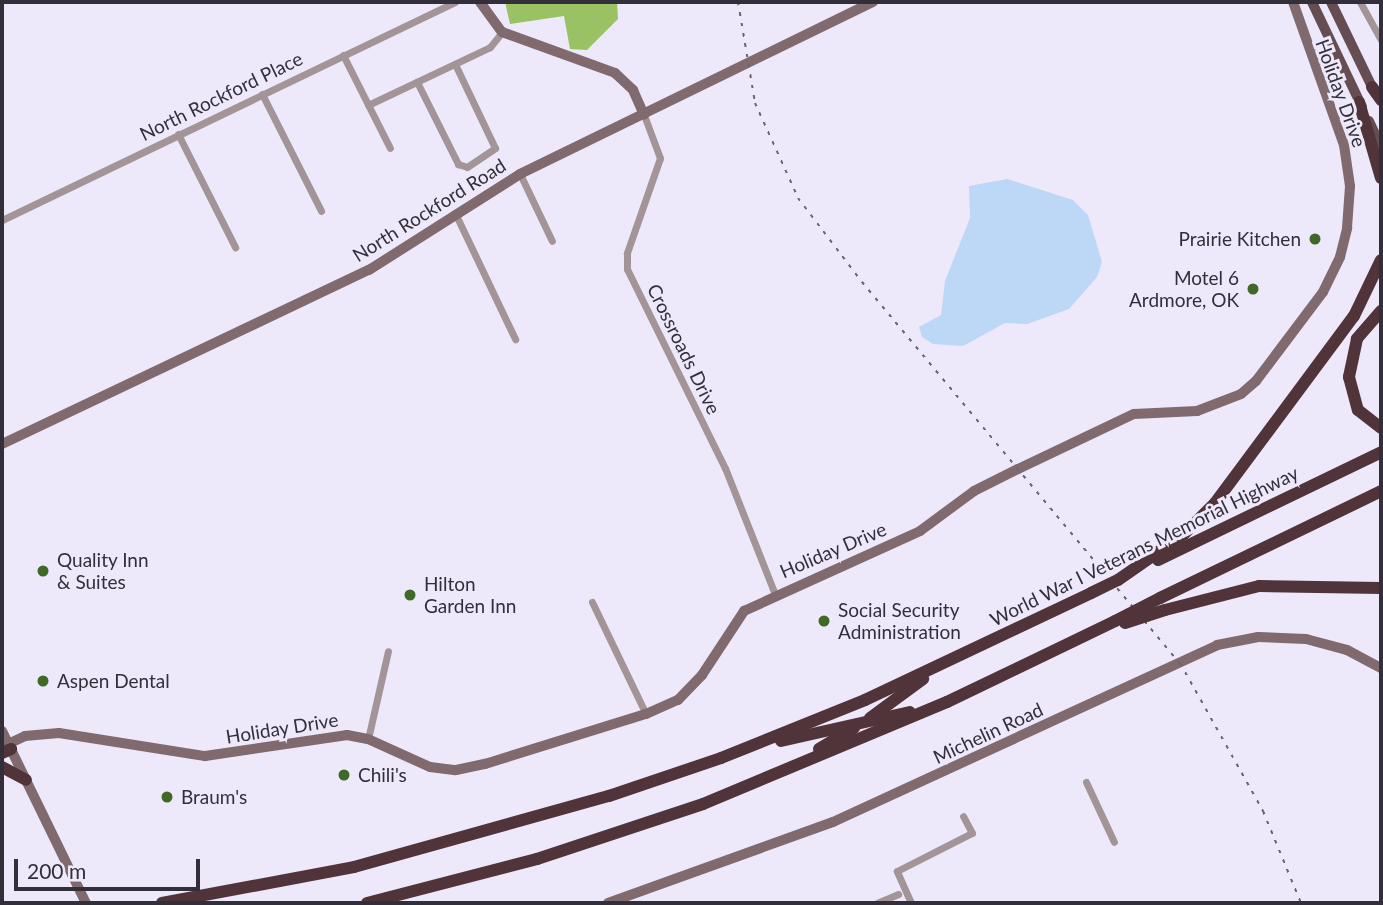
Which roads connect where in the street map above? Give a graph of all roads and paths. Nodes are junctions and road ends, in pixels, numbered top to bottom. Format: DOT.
graph roads {
  1 [pos="455,2"];
  2 [pos="480,2"];
  3 [pos="873,2"];
  4 [pos="1293,2"];
  5 [pos="1312,2"];
  6 [pos="1331,2"];
  7 [pos="1360,2"];
  8 [pos="502,32"];
  9 [pos="1381,40"];
  10 [pos="343,55"];
  11 [pos="455,64"];
  12 [pos="416,82"];
  13 [pos="1372,87"];
  14 [pos="262,94"];
  15 [pos="1381,100"];
  16 [pos="1359,102"];
  17 [pos="368,105"];
  18 [pos="1381,105"];
  19 [pos="644,115"];
  20 [pos="178,134"];
  21 [pos="1381,147"];
  22 [pos="390,148"];
  23 [pos="520,174"];
  24 [pos="1381,178"];
  25 [pos="321,211"];
  26 [pos="454,212"];
  27 [pos="2,220"];
  28 [pos="552,241"];
  29 [pos="235,247"];
  30 [pos="1381,260"];
  31 [pos="1381,311"];
  32 [pos="515,339"];
  33 [pos="1381,428"];
  34 [pos="2,444"];
  35 [pos="1381,452"];
  36 [pos="1381,491"];
  37 [pos="1134,570"];
  38 [pos="1381,588"];
  39 [pos="775,594"];
  40 [pos="592,602"];
  41 [pos="1163,604"];
  42 [pos="388,651"];
  43 [pos="940,666"];
  44 [pos="1381,668"];
  45 [pos="947,702"];
  46 [pos="646,714"];
  47 [pos="862,723"];
  48 [pos="2,731"];
  49 [pos="368,739"];
  50 [pos="5,748"];
  51 [pos="721,758"];
  52 [pos="2,767"];
  53 [pos="26,780"];
  54 [pos="1086,782"];
  55 [pos="750,784"];
  56 [pos="963,816"];
  57 [pos="1114,842"];
  58 [pos="898,894"];
  59 [pos="871,895"];
  60 [pos="86,903"];
  61 [pos="162,903"];
  62 [pos="367,903"];
  63 [pos="608,903"];
  64 [pos="876,903"];
  65 [pos="911,903"];
  1 -- 10 [label="street, North Rockford Place"];
  2 -- 8 [label="street"];
  3 -- 19 [label="street, North Rockford Road"];
  4 -- 39 [label="street, Holiday Drive"];
  5 -- 16 [label="main road"];
  6 -- 13 [label="main road"];
  7 -- 9 [label="street"];
  8 -- 11 [label="street"];
  8 -- 19 [label="street"];
  10 -- 14 [label="street, North Rockford Place"];
  10 -- 17 [label="street"];
  11 -- 12 [label="street"];
  11 -- 12 [label="street"];
  12 -- 17 [label="street"];
  13 -- 15 [label="highway"];
  13 -- 18 [label="main road"];
  14 -- 20 [label="street, North Rockford Place"];
  14 -- 25 [label="street"];
  16 -- 21 [label="main road"];
  16 -- 24 [label="highway"];
  17 -- 22 [label="street"];
  19 -- 23 [label="street, North Rockford Road"];
  19 -- 39 [label="street, Crossroads Drive"];
  20 -- 27 [label="street, North Rockford Place"];
  20 -- 29 [label="street"];
  23 -- 26 [label="street, North Rockford Road"];
  23 -- 28 [label="street"];
  26 -- 32 [label="street"];
  26 -- 34 [label="street, North Rockford Road"];
  30 -- 37 [label="highway"];
  31 -- 33 [label="highway"];
  35 -- 37 [label="highway, World War I Veterans Memorial Highway"];
  36 -- 41 [label="highway"];
  37 -- 43 [label="highway, World War I Veterans Memorial Highway, bridge"];
  38 -- 41 [label="highway"];
  39 -- 46 [label="street, Holiday Drive"];
  40 -- 46 [label="street"];
  41 -- 45 [label="highway, bridge"];
  42 -- 49 [label="street"];
  43 -- 47 [label="highway"];
  43 -- 51 [label="highway, World War I Veterans Memorial Highway"];
  44 -- 63 [label="street, Michelin Road"];
  45 -- 47 [label="highway"];
  45 -- 55 [label="highway"];
  46 -- 49 [label="street, Holiday Drive"];
  47 -- 51 [label="highway"];
  47 -- 55 [label="highway"];
  48 -- 50 [label="street"];
  49 -- 50 [label="street, Holiday Drive"];
  50 -- 53 [label="street"];
  51 -- 61 [label="highway, World War I Veterans Memorial Highway"];
  52 -- 53 [label="highway"];
  53 -- 60 [label="street"];
  54 -- 57 [label="street"];
  55 -- 62 [label="highway"];
  56 -- 65 [label="street"];
  58 -- 64 [label="street"];
  59 -- 64 [label="street"];
}
